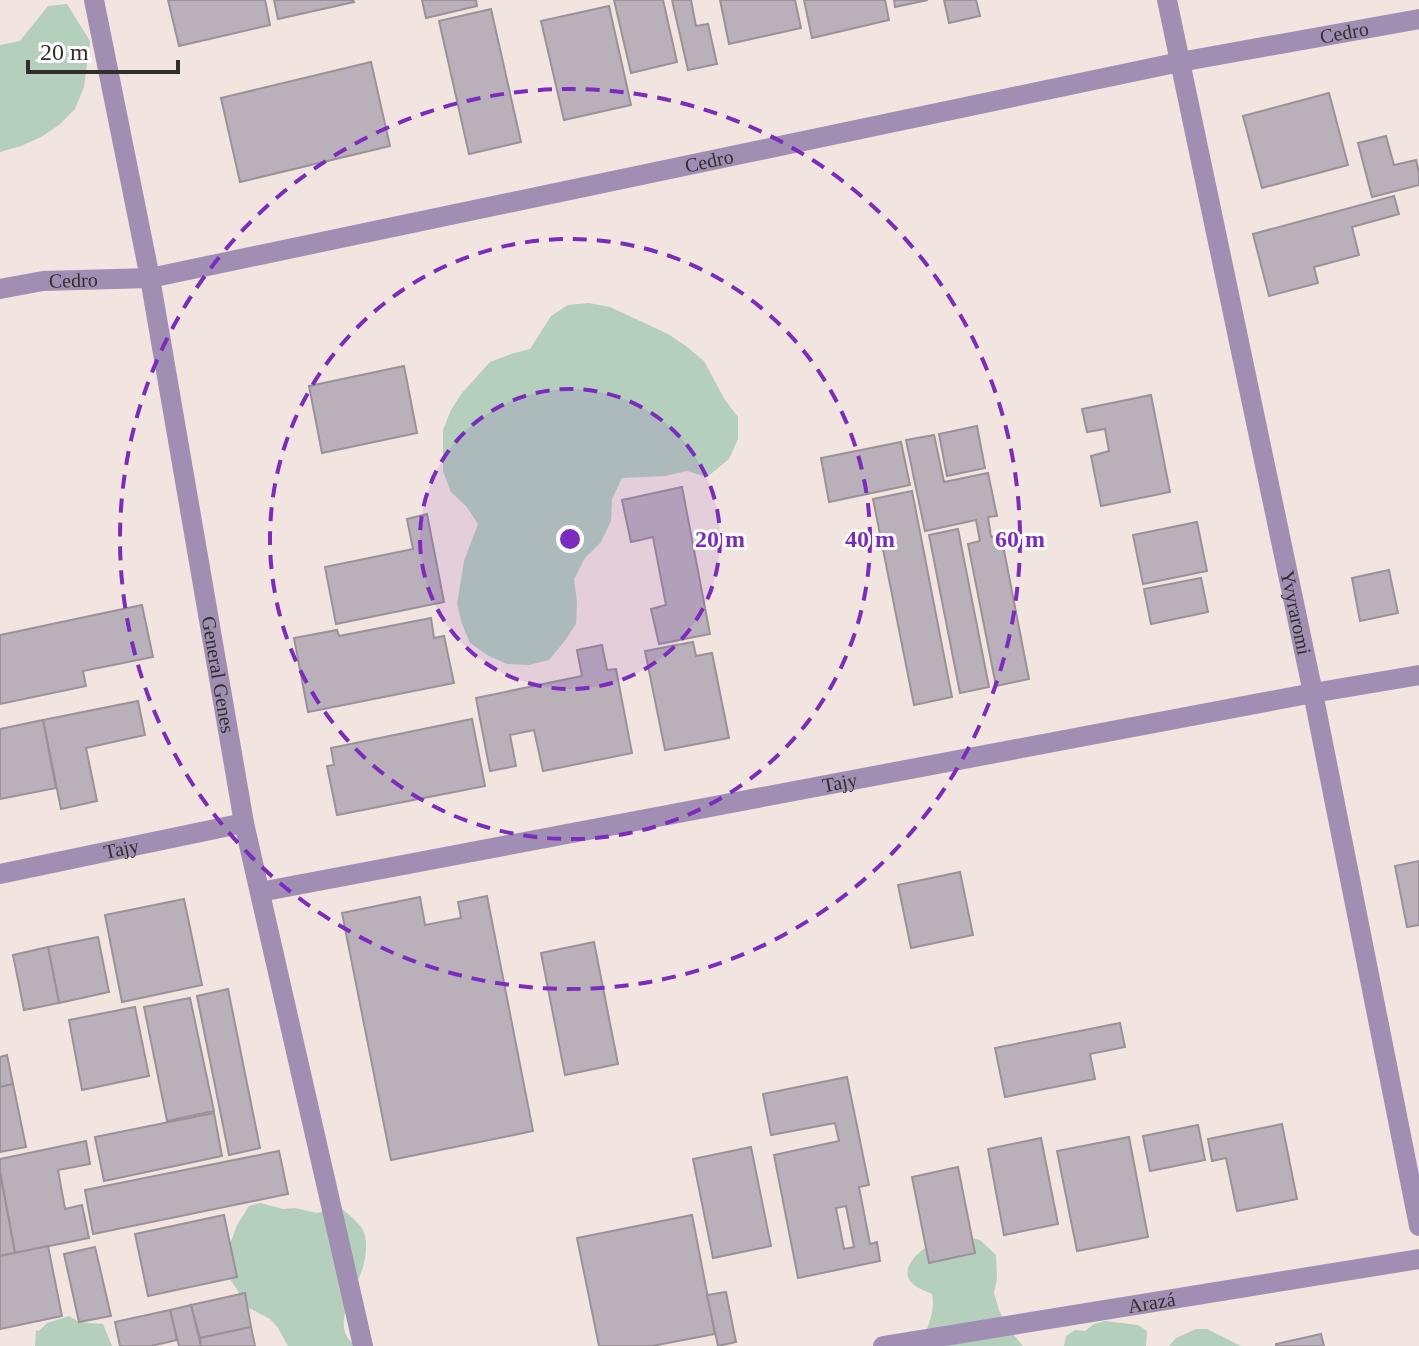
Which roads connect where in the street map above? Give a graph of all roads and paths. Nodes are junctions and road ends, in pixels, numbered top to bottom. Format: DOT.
graph roads {
  1 [pos="94,0"];
  2 [pos="1167,0"];
  3 [pos="1419,19"];
  4 [pos="1180,62"];
  5 [pos="150,278"];
  6 [pos="0,289"];
  7 [pos="1419,675"];
  8 [pos="1313,693"];
  9 [pos="244,823"];
  10 [pos="0,874"];
  11 [pos="260,892"];
  12 [pos="1419,1226"];
  13 [pos="1419,1259"];
  14 [pos="363,1346"];
  15 [pos="883,1346"];
  1 -- 5 [label="street, General Genes"];
  2 -- 4 [label="street, Yvyraromi"];
  3 -- 4 [label="street, Cedro"];
  4 -- 5 [label="street, Cedro"];
  4 -- 8 [label="street, Yvyraromi"];
  5 -- 6 [label="street, Cedro"];
  5 -- 9 [label="street, General Genes"];
  7 -- 8 [label="street, Tajy"];
  8 -- 11 [label="street, Tajy"];
  8 -- 12 [label="street, Yvyraromi"];
  9 -- 10 [label="street, Tajy"];
  9 -- 11 [label="street, General Genes"];
  11 -- 14 [label="street, General Genes"];
  13 -- 15 [label="street, Arazá"];
}
